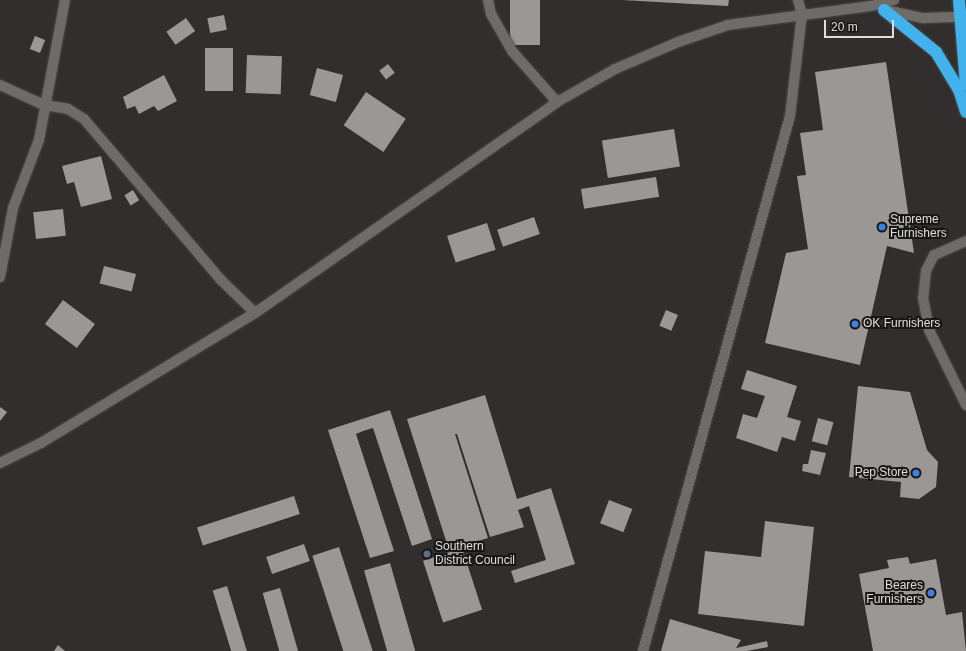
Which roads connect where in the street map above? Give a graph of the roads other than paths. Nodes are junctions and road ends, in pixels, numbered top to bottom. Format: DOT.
graph roads {
  1 [pos="65,0"];
  2 [pos="488,0"];
  3 [pos="798,0"];
  4 [pos="959,0"];
  5 [pos="888,3"];
  6 [pos="802,14"];
  7 [pos="960,17"];
  8 [pos="0,86"];
  9 [pos="966,86"];
  10 [pos="557,102"];
  11 [pos="44,105"];
  12 [pos="966,112"];
  13 [pos="966,241"];
  14 [pos="0,277"];
  15 [pos="255,313"];
  16 [pos="966,405"];
  17 [pos="0,463"];
  18 [pos="643,651"];
  1 -- 11 [label="street"];
  2 -- 10 [label="street"];
  3 -- 6 [label="street"];
  4 -- 7 [label="highway"];
  5 -- 6 [label="street"];
  5 -- 7 [label="street"];
  5 -- 12 [label="highway"];
  6 -- 10 [label="street"];
  6 -- 18 [label="street"];
  7 -- 9 [label="highway"];
  8 -- 11 [label="street"];
  10 -- 15 [label="street"];
  11 -- 14 [label="street"];
  11 -- 15 [label="street"];
  13 -- 16 [label="street"];
  15 -- 17 [label="street"];
}
